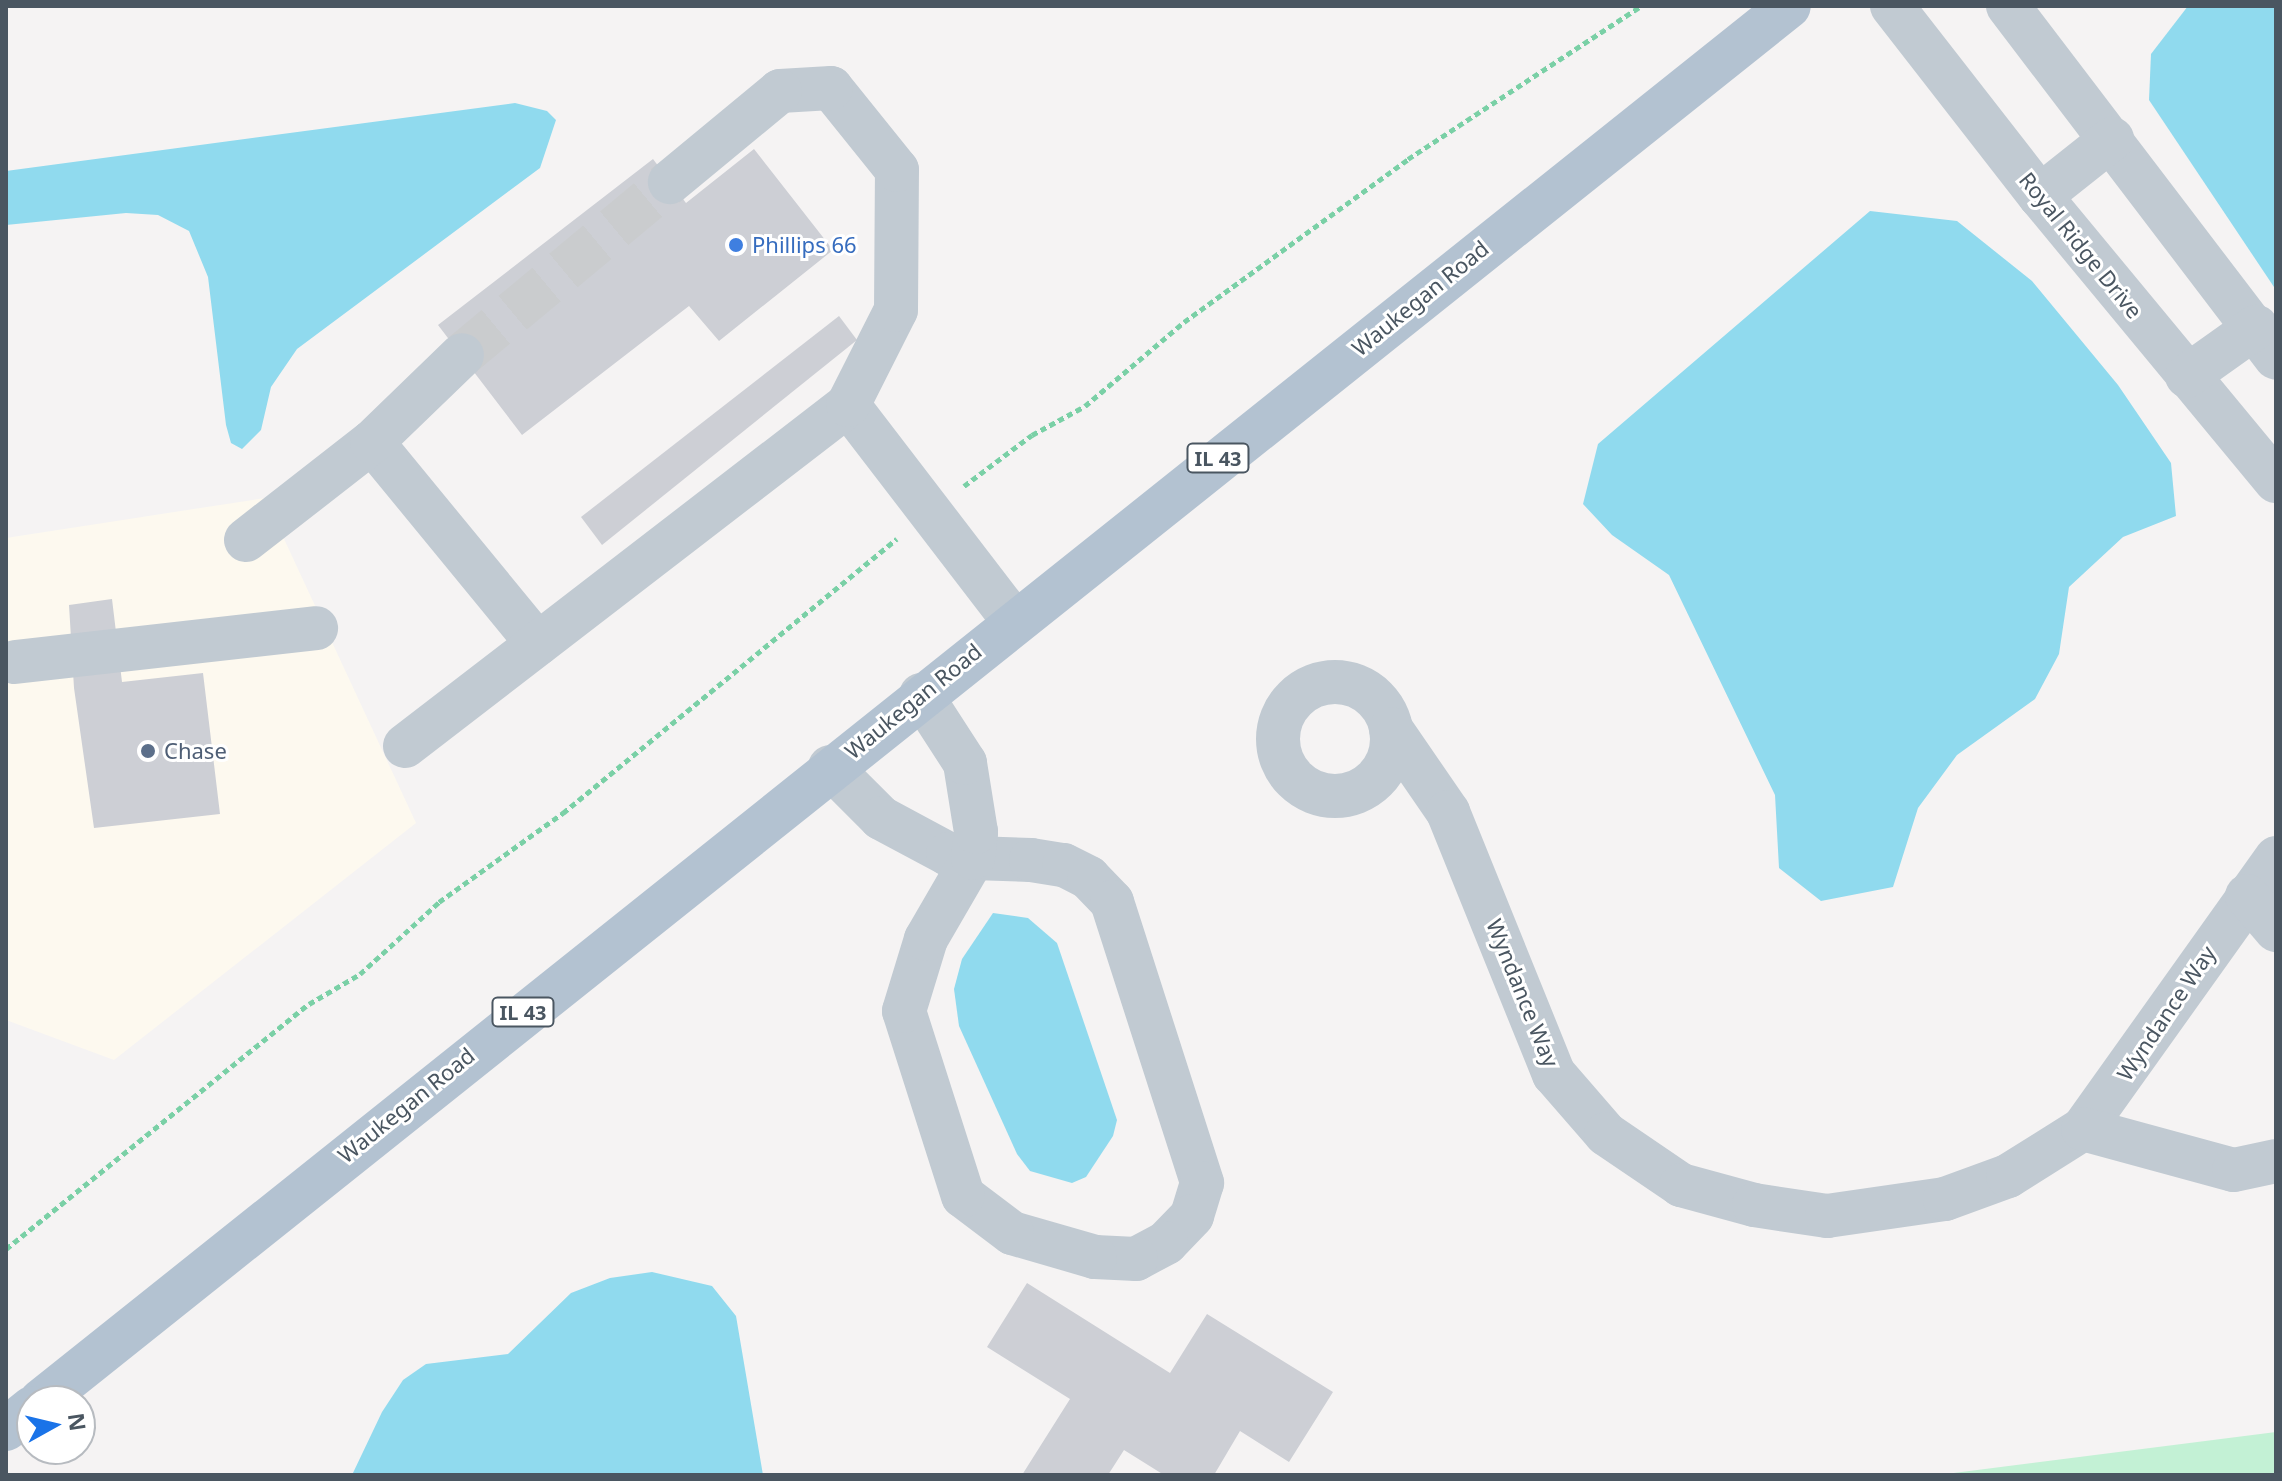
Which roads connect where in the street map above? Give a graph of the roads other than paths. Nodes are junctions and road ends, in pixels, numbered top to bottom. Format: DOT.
graph roads {
  1 [pos="1789,6"];
  2 [pos="1892,6"];
  3 [pos="2008,6"];
  4 [pos="2112,139"];
  5 [pos="670,182"];
  6 [pos="2040,196"];
  7 [pos="2266,343"];
  8 [pos="462,355"];
  9 [pos="2187,376"];
  10 [pos="848,405"];
  11 [pos="372,442"];
  12 [pos="2276,481"];
  13 [pos="246,540"];
  14 [pos="1014,621"];
  15 [pos="316,628"];
  16 [pos="538,644"];
  17 [pos="15,662"];
  18 [pos="921,695"];
  19 [pos="1391,729"];
  20 [pos="405,746"];
  21 [pos="830,767"];
  22 [pos="973,858"];
  23 [pos="2276,858"];
  24 [pos="2247,896"];
  25 [pos="2276,930"];
  26 [pos="2083,1129"];
  27 [pos="2276,1161"];
  28 [pos="61,1385"];
  1 -- 14 [label="main road, Waukegan Road / IL 43"];
  2 -- 6 [label="street, Royal Ridge Drive"];
  3 -- 4 [label="street"];
  4 -- 6 [label="street"];
  4 -- 7 [label="street"];
  5 -- 10 [label="street"];
  6 -- 9 [label="street, Royal Ridge Drive"];
  7 -- 9 [label="street"];
  8 -- 11 [label="street"];
  9 -- 12 [label="street, Royal Ridge Drive"];
  10 -- 14 [label="street"];
  10 -- 16 [label="street"];
  11 -- 13 [label="street"];
  11 -- 16 [label="street"];
  14 -- 18 [label="main road, Waukegan Road / IL 43"];
  15 -- 17 [label="street"];
  16 -- 20 [label="street"];
  18 -- 21 [label="main road, Waukegan Road / IL 43"];
  18 -- 22 [label="street"];
  19 -- 26 [label="street, Wyndance Way"];
  21 -- 22 [label="street"];
  21 -- 28 [label="main road, Waukegan Road / IL 43"];
  22 -- 22 [label="street"];
  23 -- 24 [label="street, Wyndance Way"];
  24 -- 25 [label="street"];
  24 -- 26 [label="street, Wyndance Way"];
  26 -- 27 [label="street"];
}
